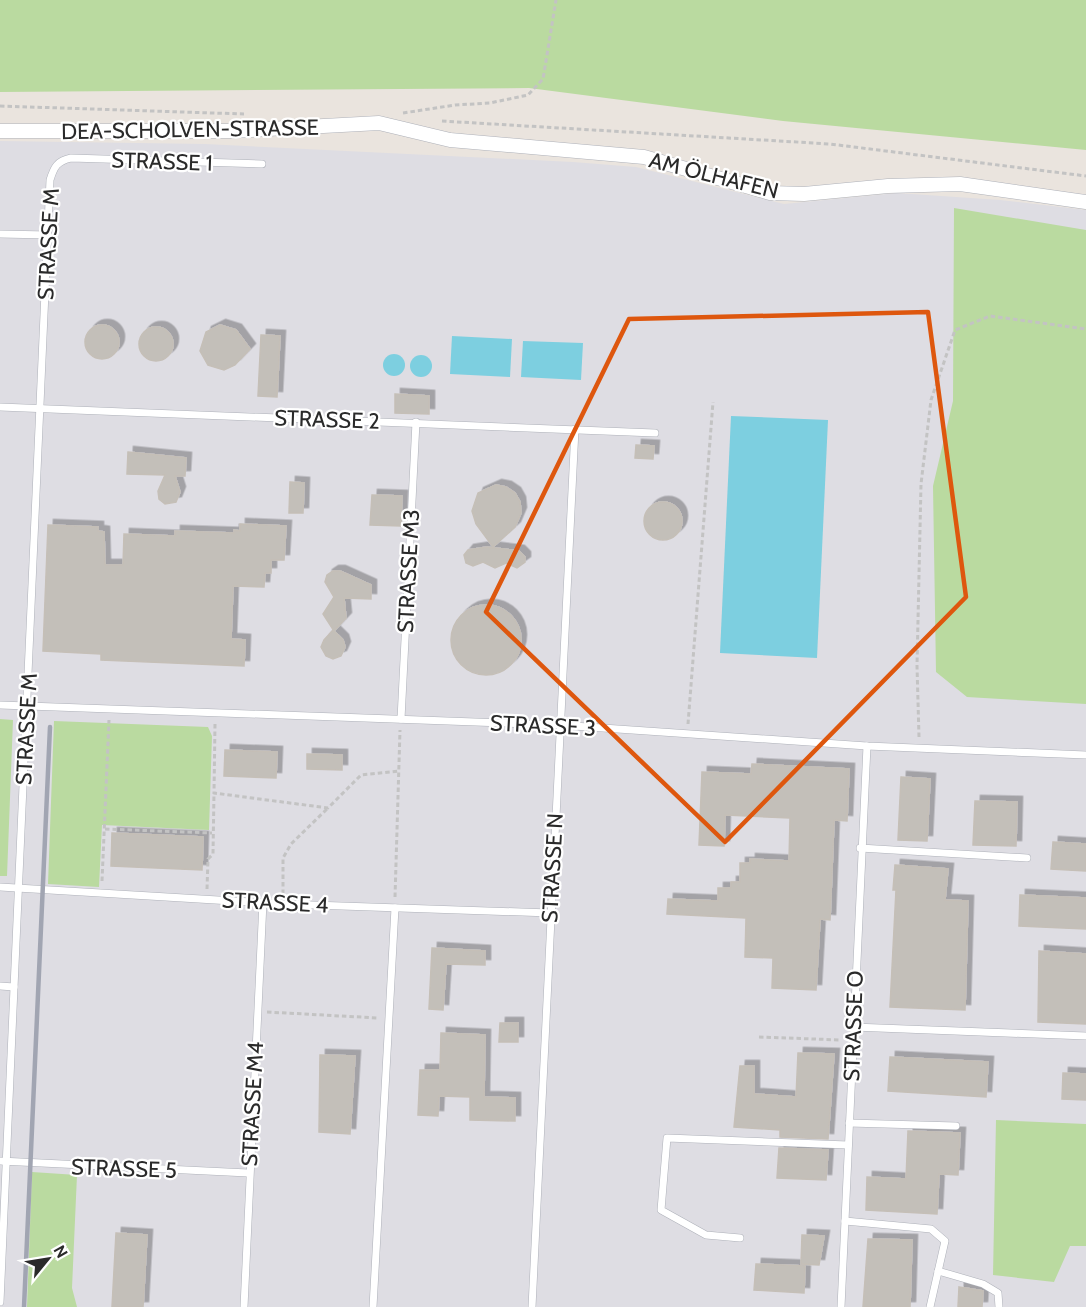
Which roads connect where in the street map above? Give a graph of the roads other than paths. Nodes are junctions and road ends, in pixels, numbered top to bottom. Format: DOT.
graph roads {
  1 [pos="379,123"];
  2 [pos="0,131"];
  3 [pos="62,160"];
  4 [pos="262,164"];
  5 [pos="1086,202"];
  6 [pos="0,234"];
  7 [pos="48,235"];
  8 [pos="0,407"];
  9 [pos="42,408"];
  10 [pos="416,422"];
  11 [pos="575,429"];
  12 [pos="654,433"];
  13 [pos="0,705"];
  14 [pos="27,706"];
  15 [pos="400,719"];
  16 [pos="559,725"];
  17 [pos="867,746"];
  18 [pos="1086,755"];
  19 [pos="860,848"];
  20 [pos="1027,858"];
  21 [pos="0,887"];
  22 [pos="19,888"];
  23 [pos="263,902"];
  24 [pos="394,908"];
  25 [pos="550,913"];
  26 [pos="0,986"];
  27 [pos="14,987"];
  28 [pos="853,1027"];
  29 [pos="1086,1036"];
  30 [pos="849,1123"];
  31 [pos="956,1126"];
  32 [pos="848,1145"];
  33 [pos="3,1161"];
  34 [pos="248,1173"];
  35 [pos="845,1221"];
  36 [pos="740,1238"];
  37 [pos="938,1271"];
  38 [pos="0,1302"];
  39 [pos="244,1307"];
  40 [pos="374,1307"];
  41 [pos="532,1307"];
  42 [pos="841,1307"];
  43 [pos="930,1307"];
  44 [pos="999,1307"];
  1 -- 2 [label="street, DEA-SCHOLVEN-STRASSE"];
  1 -- 5 [label="street, AM ÖLHAFEN"];
  3 -- 4 [label="lane, STRASSE 1"];
  3 -- 7 [label="lane, STRASSE M"];
  6 -- 7 [label="lane"];
  7 -- 9 [label="lane, STRASSE M"];
  8 -- 9 [label="lane, STRASSE 2"];
  9 -- 10 [label="lane, STRASSE 2"];
  9 -- 14 [label="lane, STRASSE M"];
  10 -- 11 [label="lane, STRASSE 2"];
  10 -- 15 [label="lane, STRASSE M3"];
  11 -- 12 [label="lane, STRASSE 2"];
  11 -- 16 [label="lane, STRASSE N"];
  13 -- 14 [label="lane, STRASSE 3"];
  14 -- 15 [label="lane, STRASSE 3"];
  14 -- 22 [label="lane, STRASSE M"];
  15 -- 16 [label="lane, STRASSE 3"];
  16 -- 17 [label="lane, STRASSE 3"];
  16 -- 25 [label="lane, STRASSE N"];
  17 -- 18 [label="lane, STRASSE 3"];
  17 -- 19 [label="lane, STRASSE O"];
  19 -- 20 [label="lane"];
  19 -- 28 [label="lane, STRASSE O"];
  21 -- 22 [label="lane, STRASSE 4"];
  22 -- 23 [label="lane, STRASSE 4"];
  22 -- 27 [label="lane, STRASSE M"];
  23 -- 24 [label="lane, STRASSE 4"];
  23 -- 34 [label="lane, STRASSE M4"];
  24 -- 25 [label="lane, STRASSE 4"];
  24 -- 40 [label="lane"];
  25 -- 41 [label="lane, STRASSE N"];
  26 -- 27 [label="lane"];
  27 -- 33 [label="lane, STRASSE M"];
  28 -- 29 [label="lane"];
  28 -- 30 [label="lane, STRASSE O"];
  30 -- 31 [label="lane"];
  30 -- 32 [label="lane, STRASSE O"];
  32 -- 35 [label="lane, STRASSE O"];
  32 -- 36 [label="lane"];
  33 -- 34 [label="lane, STRASSE 5"];
  33 -- 38 [label="lane, STRASSE M"];
  34 -- 39 [label="lane, STRASSE M4"];
  35 -- 37 [label="lane"];
  35 -- 42 [label="lane, STRASSE O"];
  37 -- 43 [label="lane"];
  37 -- 44 [label="lane"];
}
